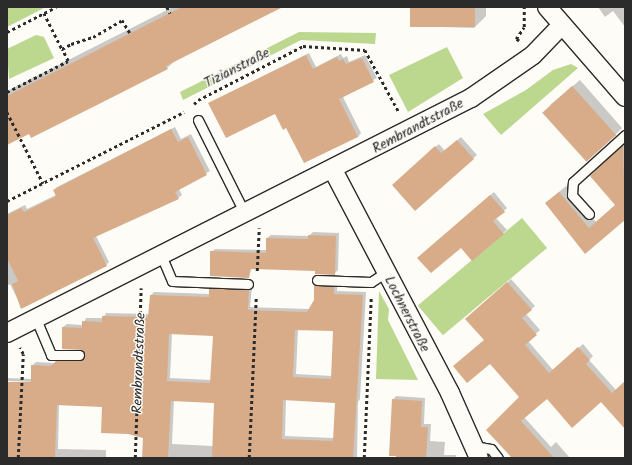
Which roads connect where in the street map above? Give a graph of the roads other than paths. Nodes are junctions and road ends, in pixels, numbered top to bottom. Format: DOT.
graph roads {
  1 [pos="547,7"];
  2 [pos="562,25"];
  3 [pos="625,97"];
  4 [pos="198,120"];
  5 [pos="625,135"];
  6 [pos="333,170"];
  7 [pos="253,210"];
  8 [pos="589,214"];
  9 [pos="161,255"];
  10 [pos="378,277"];
  11 [pos="317,280"];
  12 [pos="248,284"];
  13 [pos="36,319"];
  14 [pos="9,332"];
  15 [pos="79,355"];
  16 [pos="477,452"];
  17 [pos="498,458"];
  1 -- 2 [label="street"];
  2 -- 3 [label="street"];
  2 -- 6 [label="street, Rembrandtstraße"];
  4 -- 7 [label="lane"];
  5 -- 8 [label="lane"];
  6 -- 7 [label="street, Rembrandtstraße"];
  6 -- 10 [label="street, Lochnerstraße"];
  7 -- 9 [label="street, Rembrandtstraße"];
  9 -- 12 [label="lane"];
  9 -- 13 [label="street, Rembrandtstraße"];
  10 -- 11 [label="lane"];
  10 -- 16 [label="street, Lochnerstraße"];
  13 -- 14 [label="street, Rembrandtstraße"];
  13 -- 15 [label="lane"];
  16 -- 17 [label="lane"];
}
